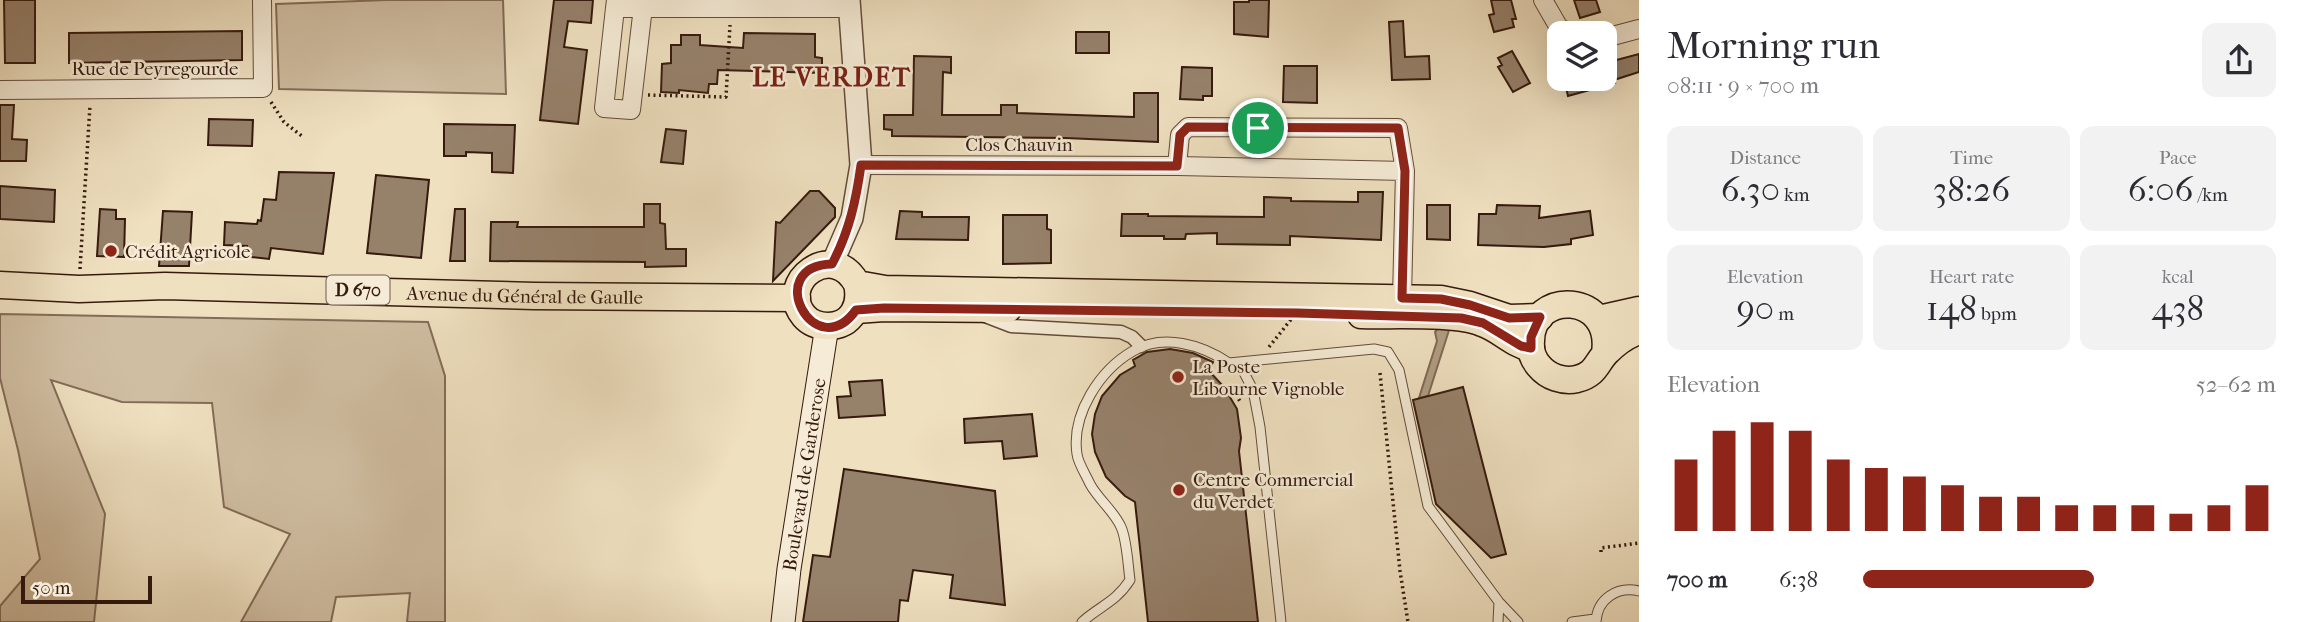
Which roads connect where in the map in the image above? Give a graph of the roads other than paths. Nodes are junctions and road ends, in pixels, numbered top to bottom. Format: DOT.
graph roads {
  1 [pos="262,0"];
  2 [pos="1543,0"];
  3 [pos="615,4"];
  4 [pos="850,4"];
  5 [pos="643,7"];
  6 [pos="1555,21"];
  7 [pos="1639,29"];
  8 [pos="1617,35"];
  9 [pos="0,90"];
  10 [pos="861,165"];
  11 [pos="1177,166"];
  12 [pos="1405,171"];
  13 [pos="832,264"];
  14 [pos="0,285"];
  15 [pos="856,297"];
  16 [pos="797,298"];
  17 [pos="1402,298"];
  18 [pos="969,309"];
  19 [pos="1639,310"];
  20 [pos="1540,317"];
  21 [pos="1599,319"];
  22 [pos="827,326"];
  23 [pos="1639,331"];
  24 [pos="1141,346"];
  25 [pos="1531,348"];
  26 [pos="1605,353"];
  27 [pos="1239,363"];
  28 [pos="1639,591"];
  29 [pos="1499,602"];
  30 [pos="1595,621"];
  31 [pos="783,622"];
  32 [pos="1082,622"];
  33 [pos="1281,622"];
  34 [pos="1498,622"];
  35 [pos="1518,622"];
  36 [pos="1572,622"];
  1 -- 9 [label="street, Rue de Peyregourde"];
  2 -- 6 [label="street"];
  3 -- 5 [label="street"];
  3 -- 5 [label="street"];
  4 -- 5 [label="street"];
  4 -- 10 [label="street"];
  7 -- 8 [label="street"];
  10 -- 11 [label="street, Clos Chauvin"];
  10 -- 13 [label="street"];
  11 -- 12 [label="street, Clos Chauvin"];
  11 -- 12 [label="street"];
  12 -- 17 [label="street"];
  13 -- 15 [label="main road"];
  13 -- 16 [label="main road"];
  14 -- 16 [label="main road, Avenue du Général de Gaulle / D 670"];
  15 -- 17 [label="main road"];
  15 -- 18 [label="main road"];
  15 -- 22 [label="main road"];
  16 -- 22 [label="main road"];
  17 -- 20 [label="main road"];
  18 -- 24 [label="street"];
  18 -- 25 [label="main road"];
  19 -- 21 [label="main road"];
  20 -- 21 [label="main road"];
  20 -- 25 [label="main road"];
  21 -- 26 [label="main road"];
  22 -- 31 [label="main road, Boulevard de Garderose"];
  23 -- 26 [label="main road"];
  24 -- 27 [label="lane"];
  24 -- 32 [label="lane"];
  25 -- 26 [label="main road"];
  27 -- 29 [label="lane"];
  27 -- 33 [label="lane"];
  28 -- 30 [label="lane"];
  29 -- 34 [label="lane"];
  29 -- 35 [label="lane"];
  30 -- 36 [label="lane"];
}
